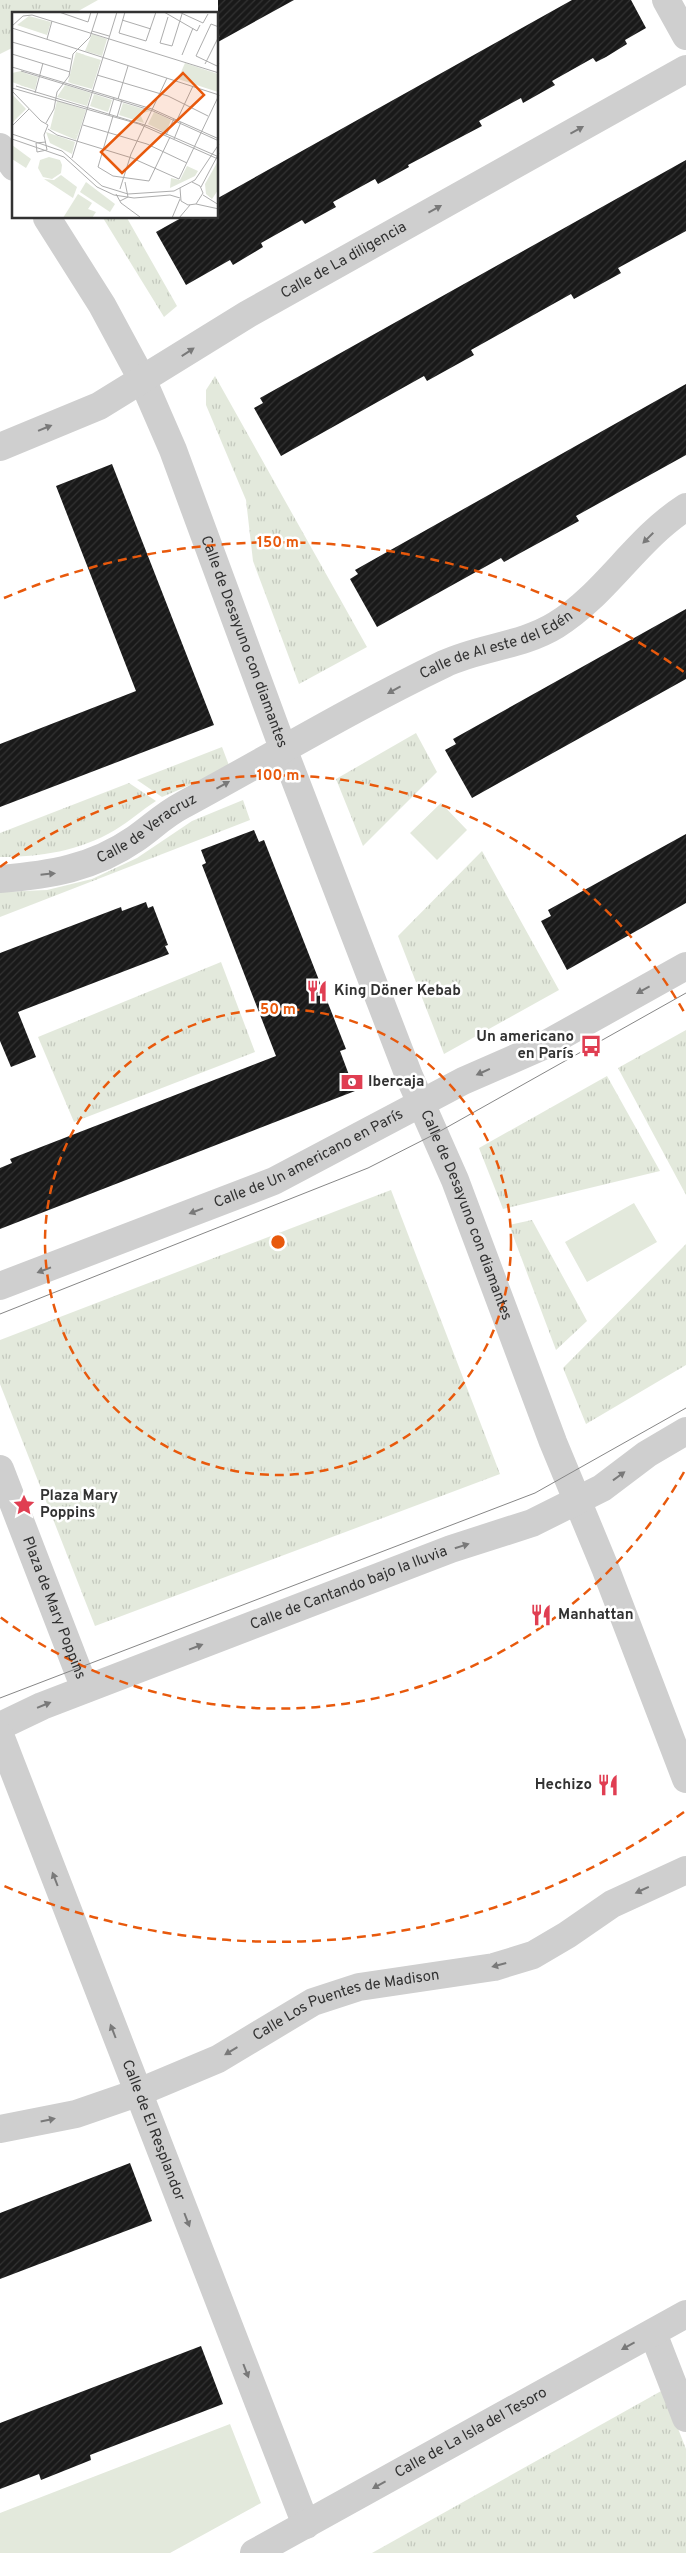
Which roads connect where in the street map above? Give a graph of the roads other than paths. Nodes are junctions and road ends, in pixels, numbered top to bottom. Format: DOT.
graph roads {
  1 [pos="666,0"];
  2 [pos="686,36"];
  3 [pos="686,69"];
  4 [pos="0,147"];
  5 [pos="12,164"];
  6 [pos="48,219"];
  7 [pos="143,381"];
  8 [pos="0,446"];
  9 [pos="686,507"];
  10 [pos="284,751"];
  11 [pos="0,879"];
  12 [pos="686,966"];
  13 [pos="421,1104"];
  14 [pos="0,1286"];
  15 [pos="686,1431"];
  16 [pos="0,1469"];
  17 [pos="577,1501"];
  18 [pos="85,1690"];
  19 [pos="0,1726"];
  20 [pos="0,1735"];
  21 [pos="686,1779"];
  22 [pos="686,1870"];
  23 [pos="137,2093"];
  24 [pos="0,2129"];
  25 [pos="686,2314"];
  26 [pos="653,2333"];
  27 [pos="686,2418"];
  28 [pos="306,2524"];
  29 [pos="254,2553"];
  1 -- 2 [label="street"];
  7 -- 3 [label="street, Calle de La diligencia, one-way"];
  4 -- 5 [label="street"];
  6 -- 7 [label="street, Calle de Desayuno con diamantes"];
  8 -- 7 [label="street, Calle de La diligencia, one-way"];
  7 -- 10 [label="street, Calle de Desayuno con diamantes"];
  9 -- 10 [label="street, Calle de Al este del Edén, one-way"];
  11 -- 10 [label="street, Calle de Veracruz, one-way"];
  10 -- 13 [label="street, Calle de Desayuno con diamantes"];
  12 -- 13 [label="street, Calle de Un americano en París, one-way"];
  13 -- 14 [label="street, Calle de Un americano en París, one-way"];
  13 -- 17 [label="street, Calle de Desayuno con diamantes"];
  17 -- 15 [label="street, Calle de Cantando bajo la lluvia, one-way"];
  16 -- 18 [label="street, Plaza de Mary Poppins"];
  18 -- 17 [label="street, Calle de Cantando bajo la lluvia, one-way"];
  17 -- 21 [label="street, Calle de Desayuno con diamantes"];
  19 -- 18 [label="street, Calle de Cantando bajo la lluvia, one-way"];
  23 -- 20 [label="street, Calle de El Resplandor, one-way"];
  22 -- 23 [label="street, Calle Los Puentes de Madison, one-way"];
  24 -- 23 [label="street, Calle Los Puentes de Madison, one-way"];
  23 -- 28 [label="street, Calle de El Resplandor, one-way"];
  25 -- 26 [label="street, Calle de La Isla del Tesoro"];
  26 -- 27 [label="street"];
  26 -- 28 [label="street, Calle de La Isla del Tesoro, one-way"];
  28 -- 29 [label="street, Calle de La Isla del Tesoro"];
}
